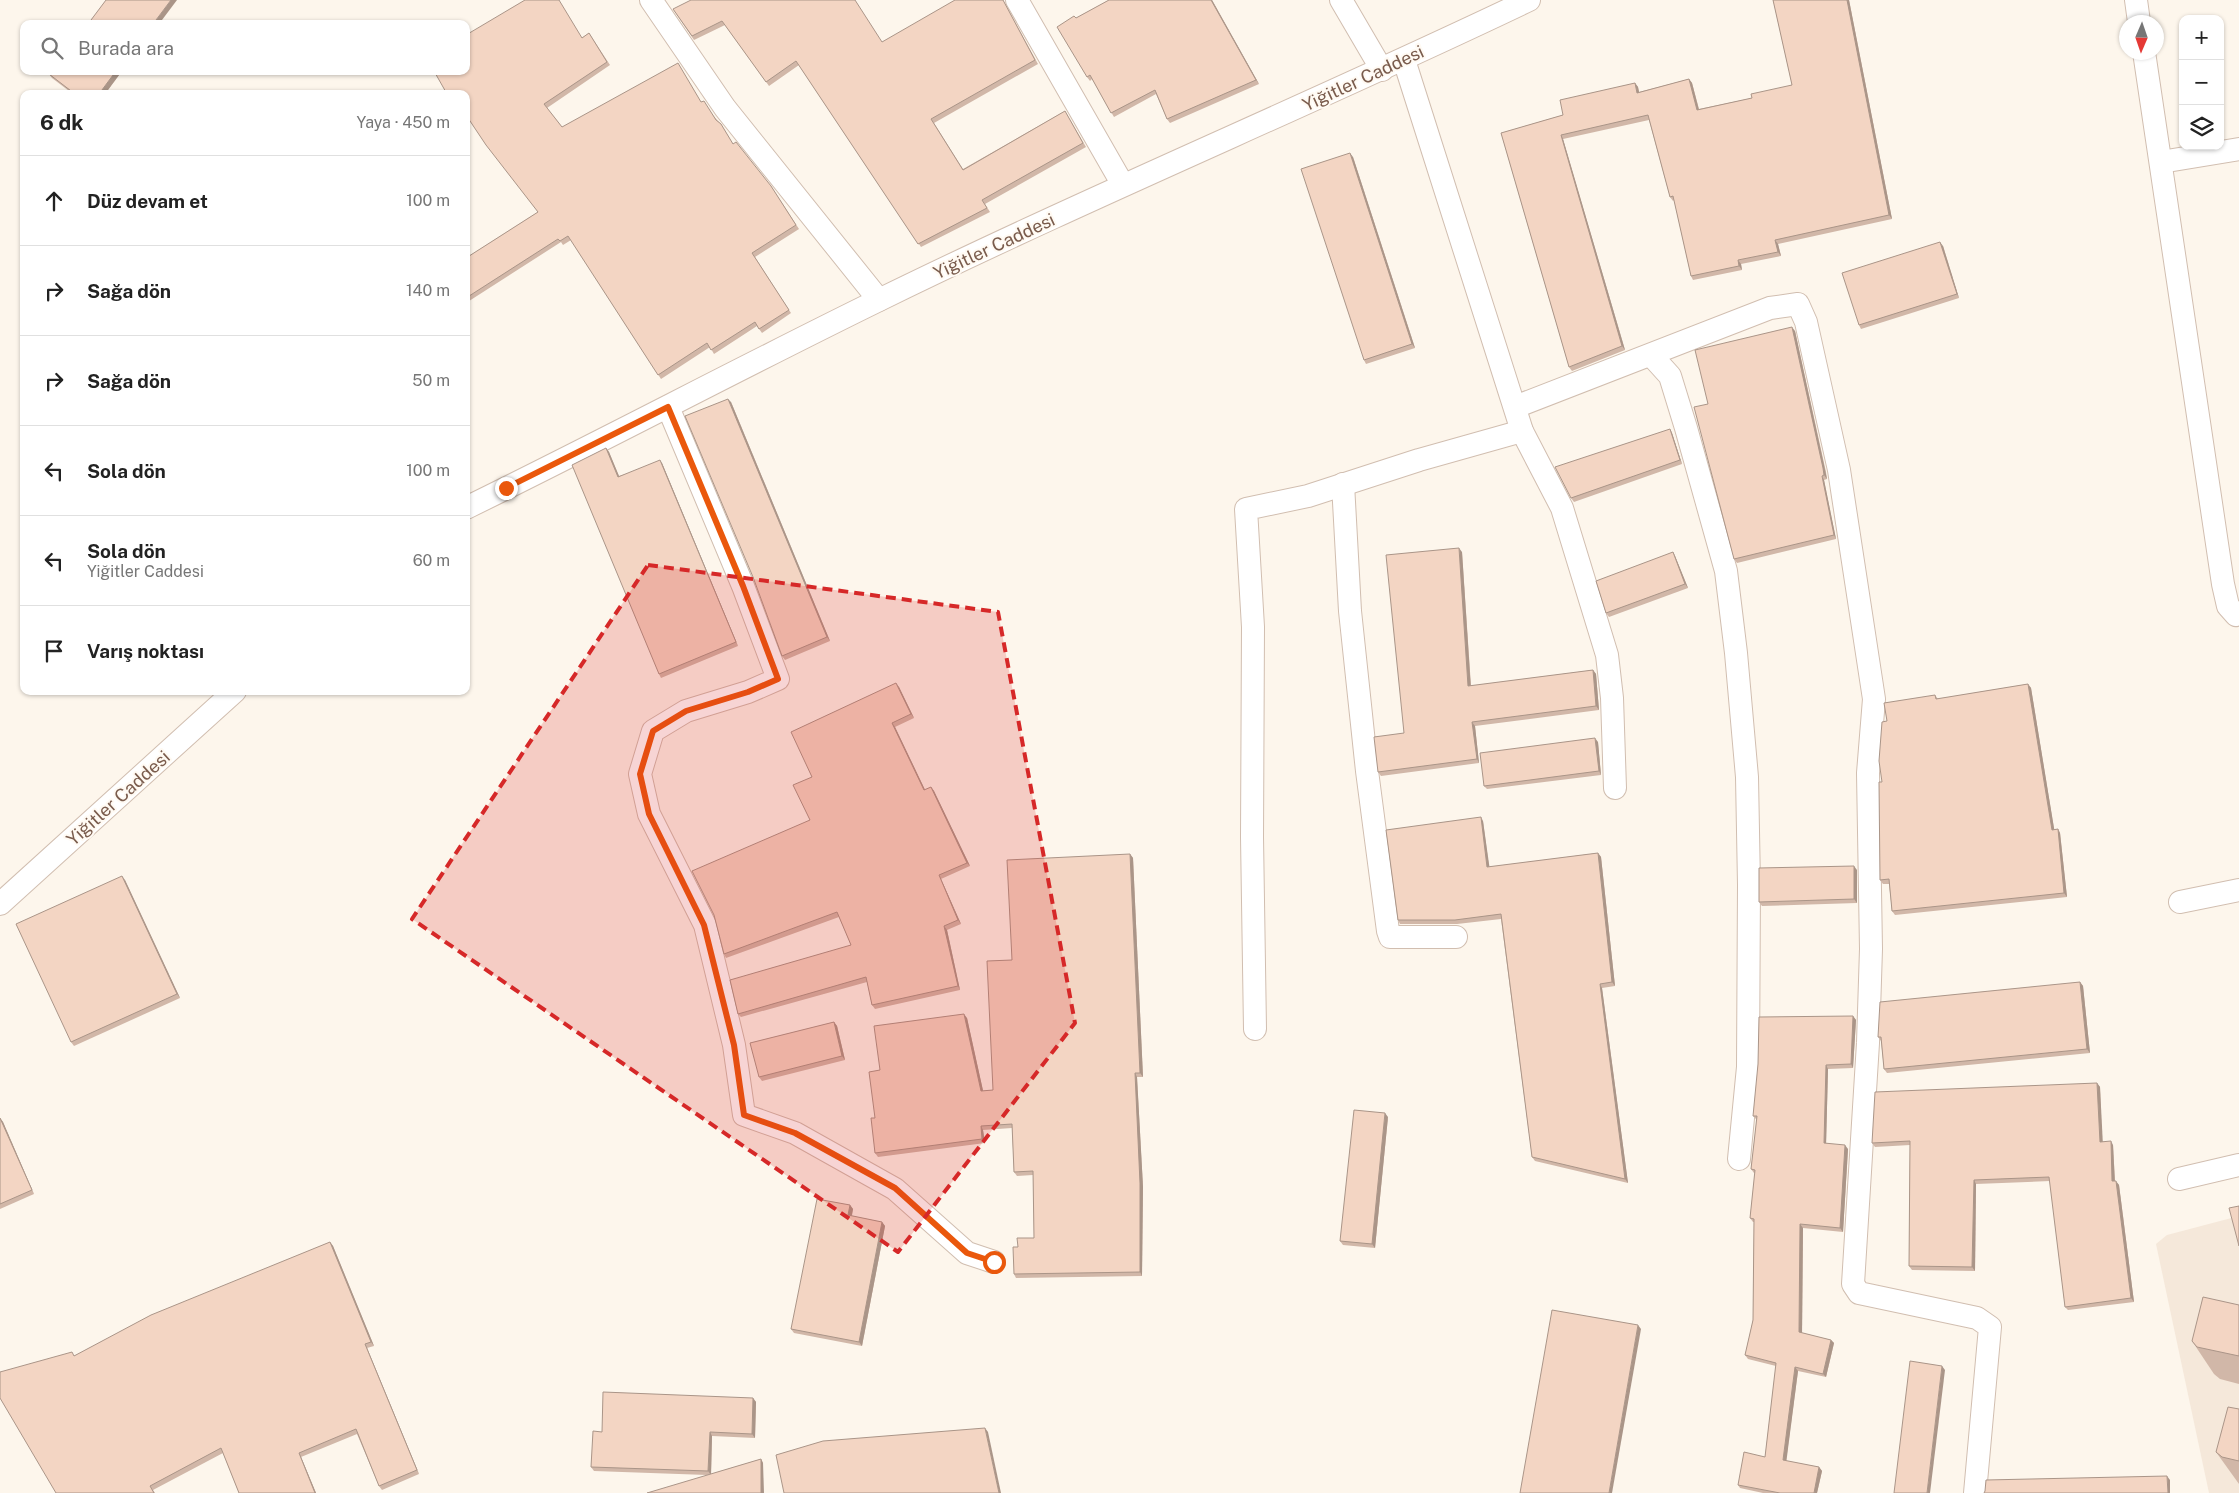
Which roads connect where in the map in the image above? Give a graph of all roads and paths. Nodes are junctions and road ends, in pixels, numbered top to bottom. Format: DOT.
graph roads {
  1 [pos="651,0"];
  2 [pos="1017,0"];
  3 [pos="1341,0"];
  4 [pos="1529,0"];
  5 [pos="2136,0"];
  6 [pos="2138,15"];
  7 [pos="1404,60"];
  8 [pos="2145,60"];
  9 [pos="1382,70"];
  10 [pos="2239,148"];
  11 [pos="2161,162"];
  12 [pos="1122,185"];
  13 [pos="879,300"];
  14 [pos="1651,355"];
  15 [pos="668,407"];
  16 [pos="1515,407"];
  17 [pos="1522,431"];
  18 [pos="1343,484"];
  19 [pos="470,506"];
  20 [pos="2239,614"];
  21 [pos="231,695"];
  22 [pos="1615,788"];
  23 [pos="2239,890"];
  24 [pos="2180,902"];
  25 [pos="0,904"];
  26 [pos="1456,937"];
  27 [pos="1256,1029"];
  28 [pos="1739,1159"];
  29 [pos="2239,1166"];
  30 [pos="2179,1179"];
  31 [pos="994,1262"];
  32 [pos="1975,1493"];
  1 -- 13 [label="street"];
  2 -- 12 [label="street"];
  3 -- 9 [label="street"];
  4 -- 7 [label="street, Yiğitler Caddesi"];
  5 -- 6 [label="street"];
  7 -- 9 [label="street, Yiğitler Caddesi"];
  7 -- 16 [label="street"];
  8 -- 11 [label="street"];
  9 -- 12 [label="street, Yiğitler Caddesi"];
  10 -- 11 [label="street"];
  11 -- 20 [label="street"];
  12 -- 13 [label="street, Yiğitler Caddesi"];
  13 -- 15 [label="street, Yiğitler Caddesi"];
  14 -- 16 [label="street"];
  14 -- 28 [label="street"];
  14 -- 32 [label="street"];
  15 -- 19 [label="street, Yiğitler Caddesi"];
  15 -- 31 [label="street"];
  16 -- 17 [label="street"];
  17 -- 18 [label="street"];
  17 -- 22 [label="street"];
  18 -- 26 [label="street"];
  18 -- 27 [label="street"];
  21 -- 25 [label="street, Yiğitler Caddesi"];
  23 -- 24 [label="street"];
  29 -- 30 [label="street"];
}
